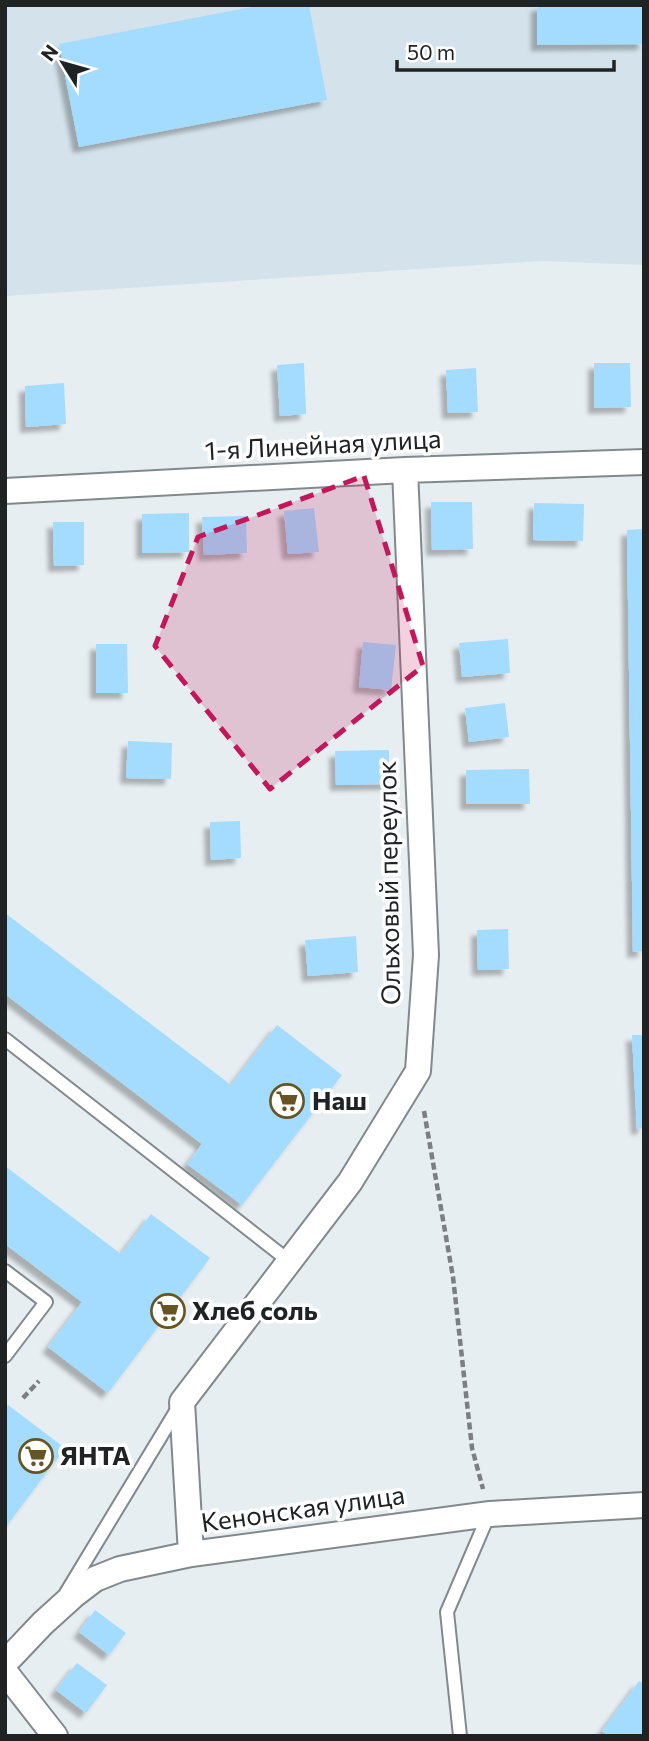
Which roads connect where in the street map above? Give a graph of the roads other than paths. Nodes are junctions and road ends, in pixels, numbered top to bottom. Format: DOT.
graph roads {
  1 [pos="644,462"];
  2 [pos="405,470"];
  3 [pos="5,491"];
  4 [pos="5,1039"];
  5 [pos="289,1261"];
  6 [pos="5,1271"];
  7 [pos="5,1356"];
  8 [pos="182,1402"];
  9 [pos="644,1505"];
  10 [pos="490,1514"];
  11 [pos="191,1554"];
  12 [pos="53,1613"];
  13 [pos="5,1663"];
  14 [pos="5,1672"];
  15 [pos="55,1736"];
  16 [pos="460,1736"];
  1 -- 2 [label="street, 1-я Линейная улица"];
  2 -- 3 [label="street, 1-я Линейная улица"];
  2 -- 5 [label="street, Ольховый переулок"];
  4 -- 5 [label="lane"];
  5 -- 8 [label="street, Ольховый переулок"];
  6 -- 7 [label="lane"];
  8 -- 11 [label="street"];
  8 -- 12 [label="lane"];
  9 -- 10 [label="street, Кенонская улица"];
  10 -- 11 [label="street, Кенонская улица"];
  10 -- 16 [label="lane"];
  11 -- 12 [label="street, Кенонская улица"];
  12 -- 13 [label="street, Кенонская улица"];
  14 -- 15 [label="street"];
}
